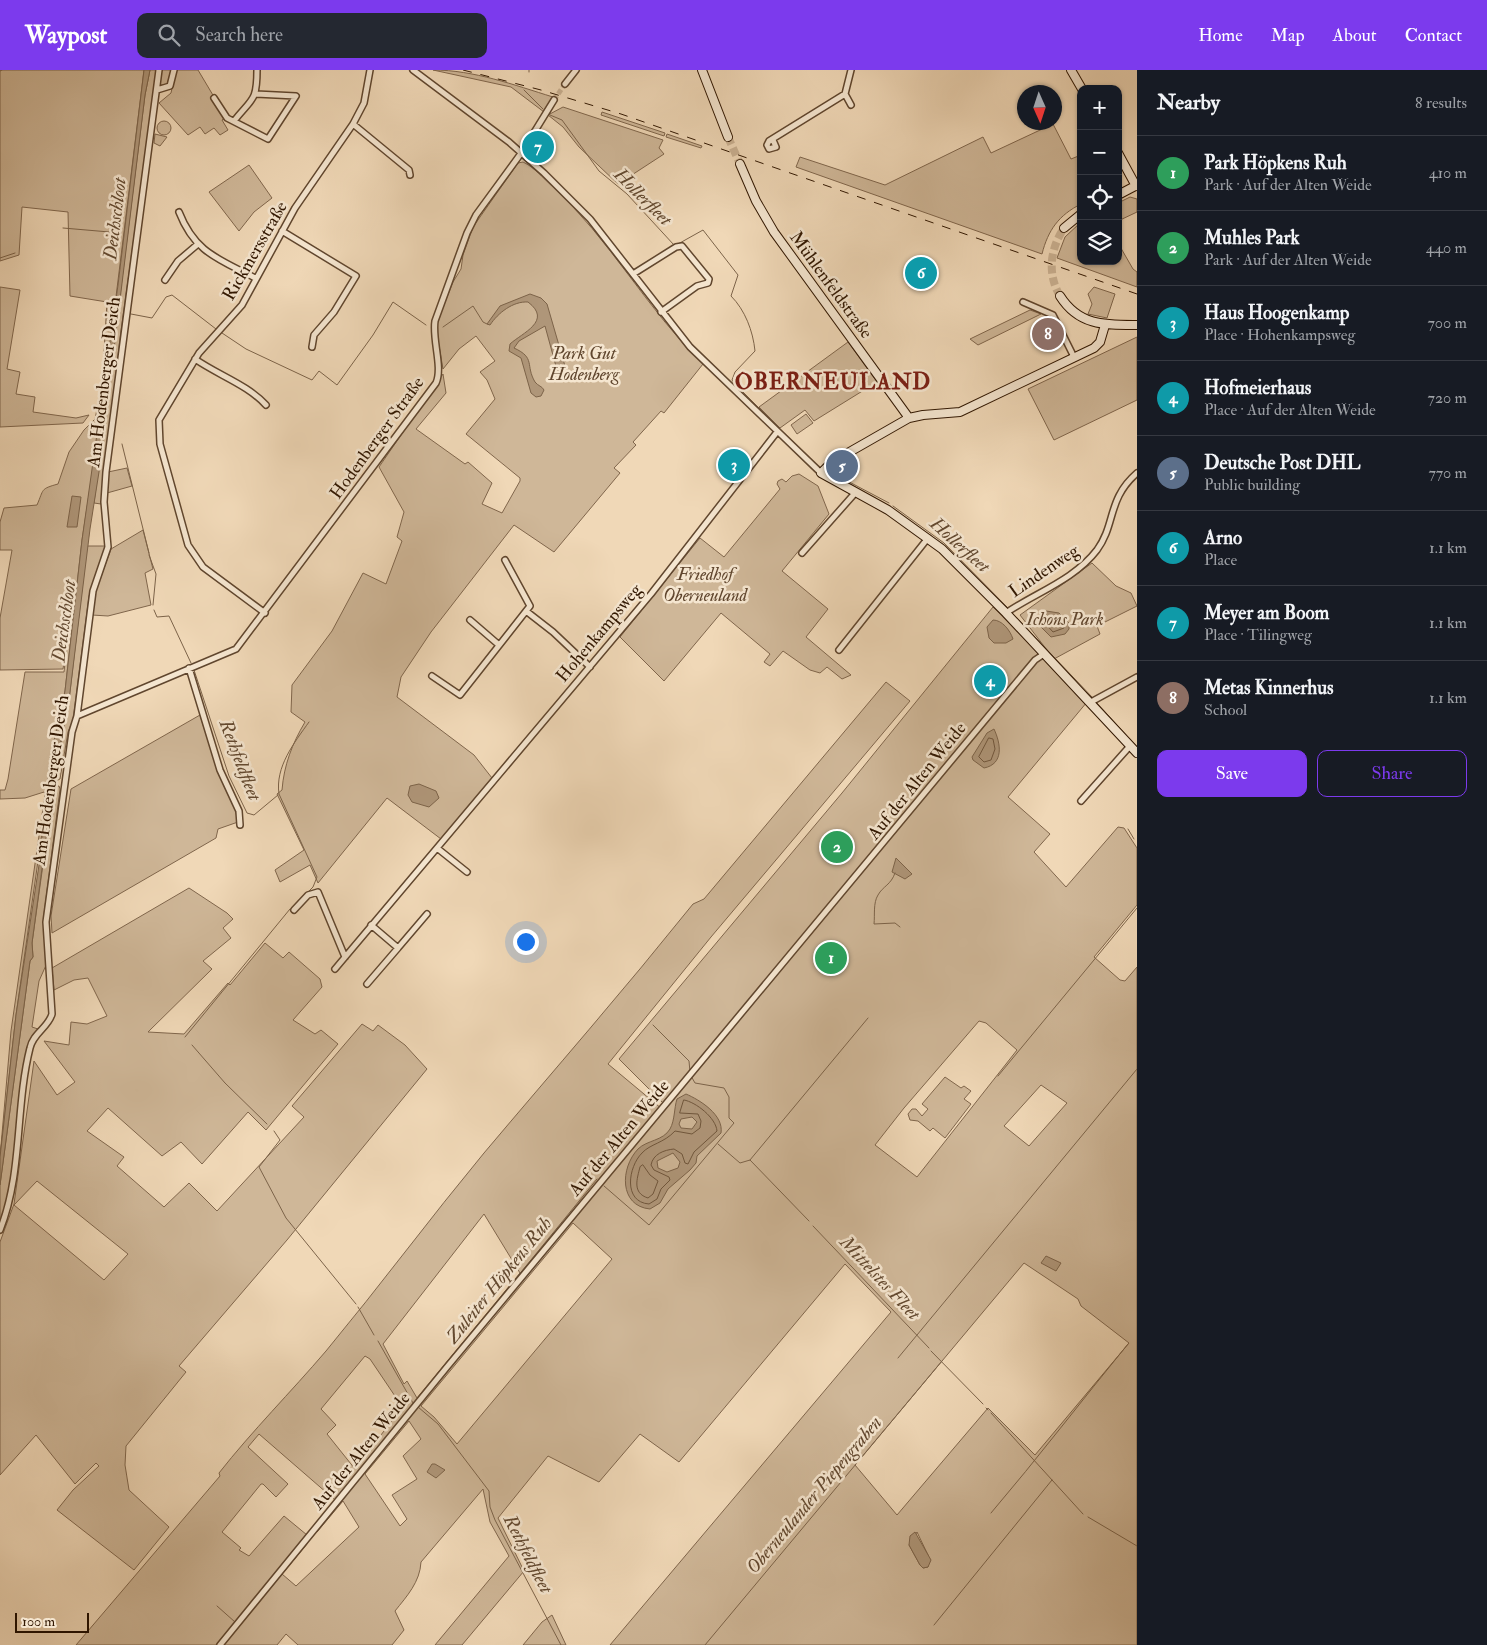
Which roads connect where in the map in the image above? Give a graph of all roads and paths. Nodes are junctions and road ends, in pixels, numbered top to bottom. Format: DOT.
graph roads {
  1 [pos="159,70"];
  2 [pos="174,70"];
  3 [pos="257,70"];
  4 [pos="370,70"];
  5 [pos="413,70"];
  6 [pos="576,70"];
  7 [pos="702,70"];
  8 [pos="851,70"];
  9 [pos="1073,71"];
  10 [pos="565,84"];
  11 [pos="1080,85"];
  12 [pos="157,90"];
  13 [pos="256,94"];
  14 [pos="845,94"];
  15 [pos="214,98"];
  16 [pos="554,100"];
  17 [pos="851,105"];
  18 [pos="234,121"];
  19 [pos="352,124"];
  20 [pos="728,138"];
  21 [pos="773,140"];
  22 [pos="522,152"];
  23 [pos="1122,160"];
  24 [pos="740,164"];
  25 [pos="410,174"];
  26 [pos="1137,186"];
  27 [pos="1122,193"];
  28 [pos="179,212"];
  29 [pos="1077,217"];
  30 [pos="1064,228"];
  31 [pos="282,231"];
  32 [pos="198,244"];
  33 [pos="632,274"];
  34 [pos="255,278"];
  35 [pos="165,280"];
  36 [pos="1060,296"];
  37 [pos="1024,302"];
  38 [pos="661,312"];
  39 [pos="1137,324"];
  40 [pos="1105,325"];
  41 [pos="312,347"];
  42 [pos="1074,357"];
  43 [pos="195,359"];
  44 [pos="266,405"];
  45 [pos="909,418"];
  46 [pos="777,432"];
  47 [pos="821,473"];
  48 [pos="1137,473"];
  49 [pos="856,492"];
  50 [pos="928,537"];
  51 [pos="802,553"];
  52 [pos="505,560"];
  53 [pos="526,611"];
  54 [pos="265,613"];
  55 [pos="1006,613"];
  56 [pos="470,620"];
  57 [pos="499,645"];
  58 [pos="839,650"];
  59 [pos="1044,654"];
  60 [pos="189,668"];
  61 [pos="590,668"];
  62 [pos="432,676"];
  63 [pos="1137,677"];
  64 [pos="1091,702"];
  65 [pos="76,716"];
  66 [pos="1130,746"];
  67 [pos="1137,753"];
  68 [pos="1082,801"];
  69 [pos="240,825"];
  70 [pos="437,848"];
  71 [pos="467,872"];
  72 [pos="294,910"];
  73 [pos="427,914"];
  74 [pos="371,925"];
  75 [pos="398,948"];
  76 [pos="345,956"];
  77 [pos="335,969"];
  78 [pos="367,984"];
  79 [pos="0,1230"];
  80 [pos="220,1645"];
  1 -- 12 [label="street, Am Hodenberger Deich"];
  2 -- 12 [label="street"];
  3 -- 13 [label="street"];
  4 -- 19 [label="street, Rickmersstraße"];
  5 -- 22 [label="street"];
  6 -- 10 [label="street"];
  7 -- 20 [label="street"];
  8 -- 14 [label="street"];
  9 -- 11 [label="street"];
  12 -- 65 [label="street, Am Hodenberger Deich"];
  13 -- 18 [label="street"];
  13 -- 18 [label="street"];
  14 -- 17 [label="street"];
  14 -- 21 [label="street"];
  15 -- 18 [label="street"];
  16 -- 22 [label="street, Hodenberger Straße"];
  19 -- 25 [label="street"];
  19 -- 31 [label="street, Rickmersstraße"];
  22 -- 33 [label="street"];
  22 -- 54 [label="street, Hodenberger Straße"];
  23 -- 26 [label="street"];
  24 -- 45 [label="street, Mühlenfeldstraße"];
  26 -- 27 [label="street"];
  28 -- 32 [label="street"];
  29 -- 30 [label="street"];
  31 -- 34 [label="street, Rickmersstraße"];
  31 -- 41 [label="street"];
  32 -- 34 [label="street"];
  32 -- 35 [label="street"];
  33 -- 38 [label="street"];
  33 -- 38 [label="street"];
  34 -- 43 [label="street, Rickmersstraße"];
  36 -- 40 [label="street"];
  37 -- 42 [label="street"];
  38 -- 46 [label="street"];
  39 -- 40 [label="street"];
  40 -- 42 [label="street"];
  42 -- 45 [label="street"];
  43 -- 44 [label="street"];
  43 -- 54 [label="street, Rickmersstraße"];
  45 -- 47 [label="street"];
  46 -- 47 [label="street"];
  46 -- 61 [label="street, Hohenkampsweg"];
  47 -- 49 [label="street"];
  48 -- 55 [label="street, Lindenweg"];
  49 -- 50 [label="street"];
  49 -- 51 [label="street"];
  50 -- 55 [label="street"];
  50 -- 58 [label="street"];
  52 -- 53 [label="street"];
  53 -- 57 [label="street"];
  53 -- 61 [label="street"];
  54 -- 60 [label="street, Hodenberger Straße"];
  55 -- 59 [label="street"];
  56 -- 57 [label="street"];
  57 -- 62 [label="street"];
  59 -- 64 [label="street"];
  59 -- 80 [label="street, Auf der Alten Weide"];
  60 -- 65 [label="street, Hodenberger Straße"];
  60 -- 69 [label="street"];
  61 -- 70 [label="street, Hohenkampsweg"];
  63 -- 64 [label="street"];
  64 -- 66 [label="street"];
  65 -- 79 [label="street, Am Hodenberger Deich"];
  66 -- 67 [label="street"];
  66 -- 68 [label="street"];
  70 -- 71 [label="street"];
  70 -- 74 [label="street, Hohenkampsweg"];
  72 -- 76 [label="street"];
  73 -- 75 [label="street"];
  74 -- 75 [label="street"];
  74 -- 76 [label="street, Hohenkampsweg"];
  75 -- 78 [label="street"];
  76 -- 77 [label="street, Hohenkampsweg"];
}
